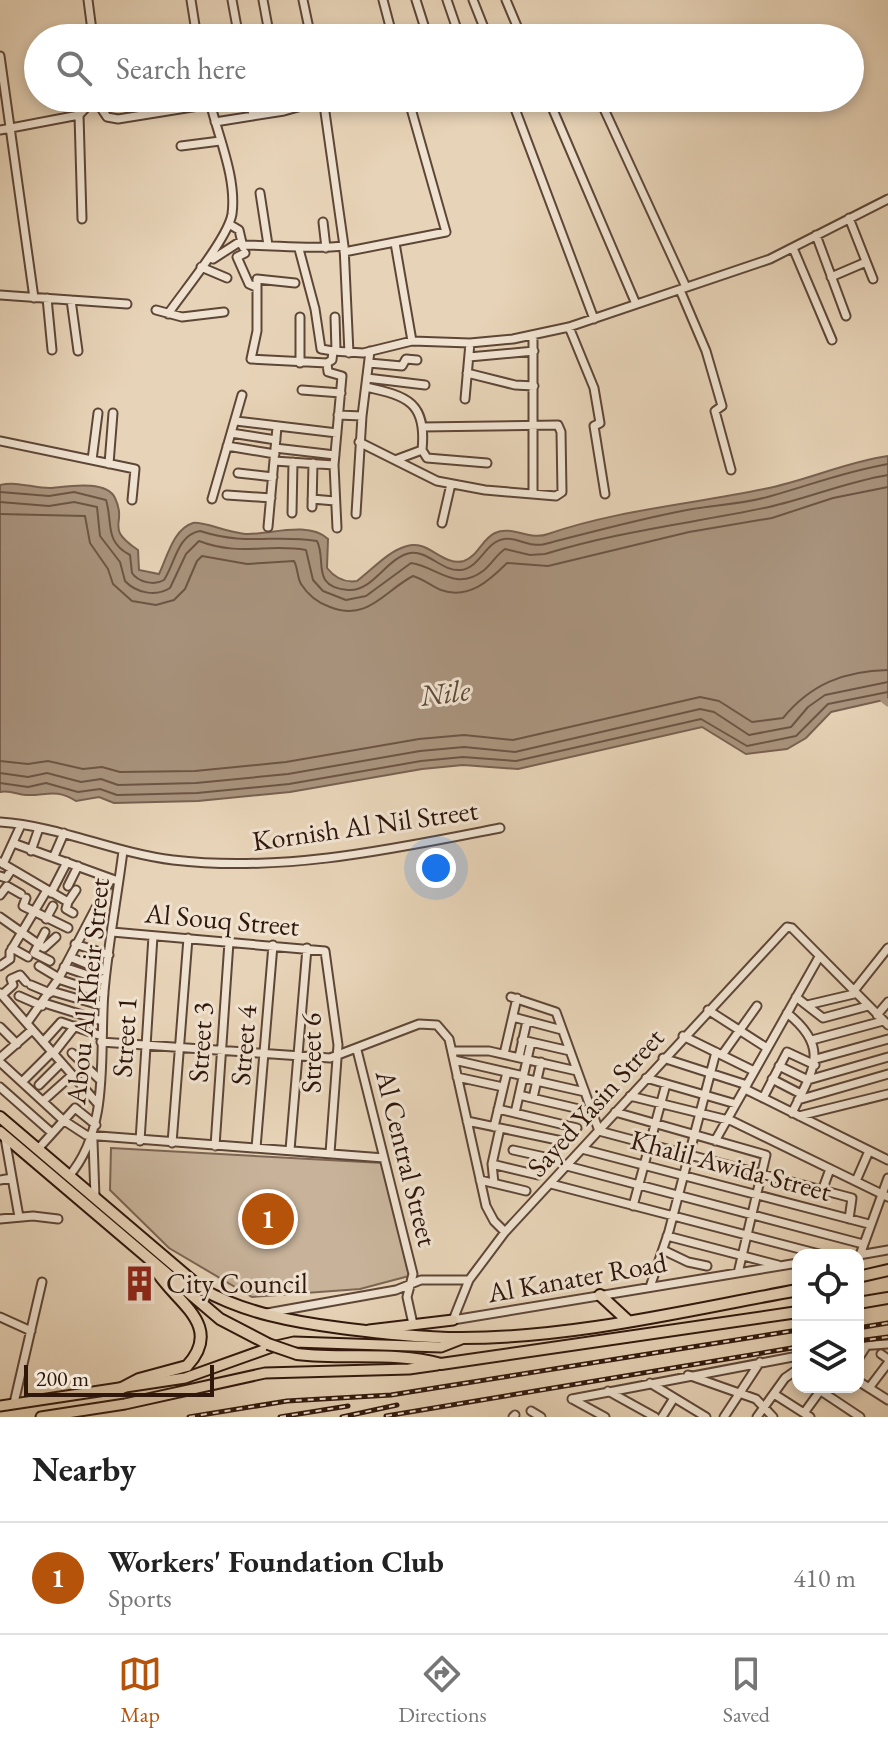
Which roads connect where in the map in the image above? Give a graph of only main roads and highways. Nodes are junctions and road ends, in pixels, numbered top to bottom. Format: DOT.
graph roads {
  1 [pos="0,1117"];
  2 [pos="2,1134"];
  3 [pos="151,1260"];
  4 [pos="888,1270"];
  5 [pos="864,1276"];
  6 [pos="792,1291"];
  7 [pos="600,1295"];
  8 [pos="888,1298"];
  9 [pos="864,1302"];
  10 [pos="792,1313"];
  11 [pos="453,1320"];
  12 [pos="627,1320"];
  13 [pos="363,1331"];
  14 [pos="464,1338"];
  15 [pos="441,1364"];
  16 [pos="118,1390"];
  17 [pos="0,1406"];
  18 [pos="41,1417"];
  1 -- 13 [label="highway"];
  2 -- 3 [label="highway"];
  3 -- 15 [label="highway, bridge"];
  3 -- 16 [label="highway"];
  4 -- 5 [label="highway"];
  6 -- 12 [label="highway"];
  7 -- 12 [label="highway"];
  8 -- 9 [label="highway"];
  10 -- 15 [label="highway"];
  11 -- 13 [label="main road, Al Kanater Road"];
  12 -- 14 [label="highway"];
  13 -- 14 [label="highway"];
  14 -- 16 [label="main road"];
  15 -- 18 [label="main road"];
  16 -- 17 [label="main road"];
}
